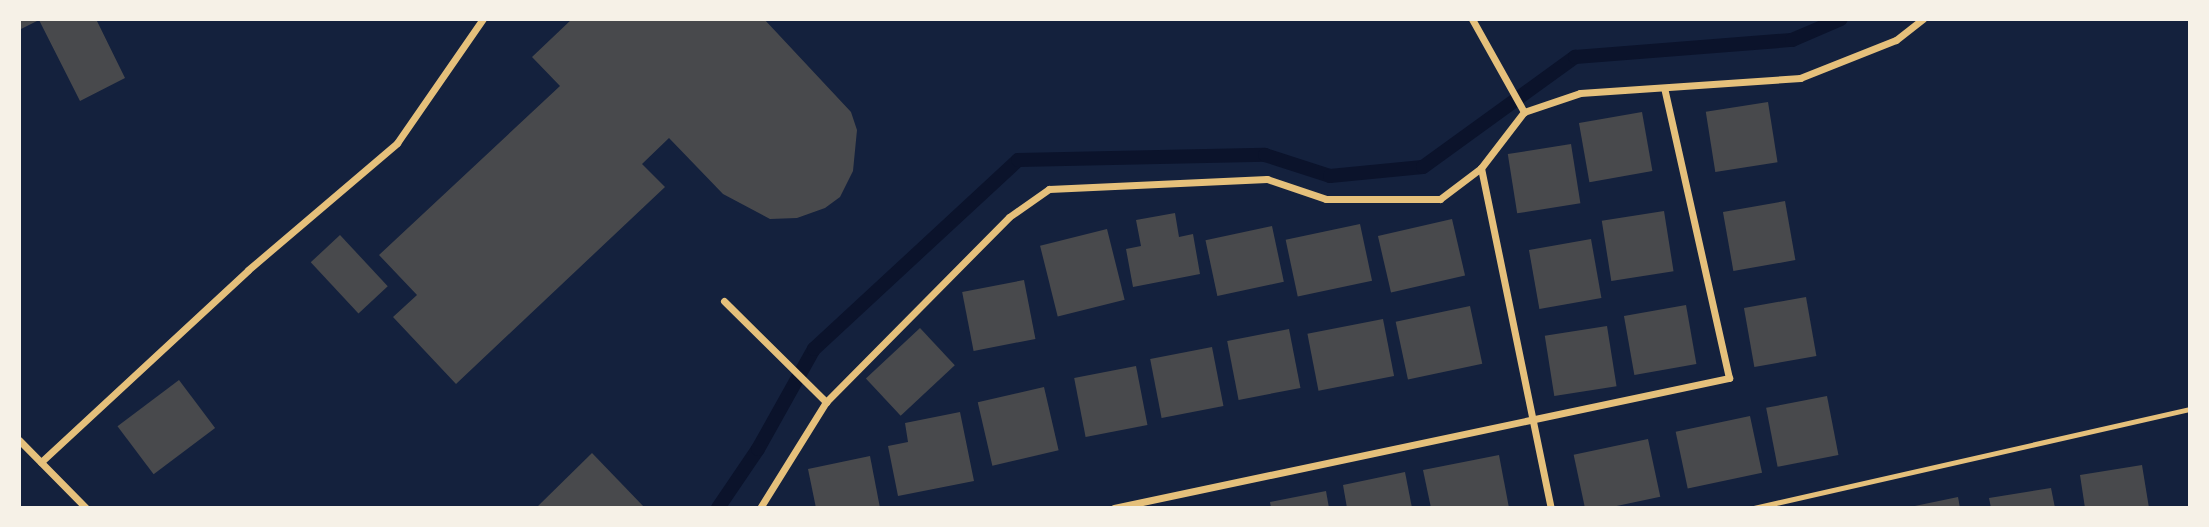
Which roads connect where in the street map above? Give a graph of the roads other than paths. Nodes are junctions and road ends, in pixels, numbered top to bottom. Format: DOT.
graph roads {
  1 [pos="483,19"];
  2 [pos="1472,19"];
  3 [pos="1923,19"];
  4 [pos="1664,88"];
  5 [pos="1524,112"];
  6 [pos="1480,168"];
  7 [pos="724,300"];
  8 [pos="826,402"];
  9 [pos="1534,421"];
  10 [pos="19,440"];
  11 [pos="41,462"];
  12 [pos="86,508"];
  13 [pos="760,508"];
  14 [pos="1114,508"];
  15 [pos="1551,508"];
  1 -- 11 [label="street"];
  2 -- 5 [label="street"];
  3 -- 4 [label="street"];
  4 -- 5 [label="street"];
  4 -- 9 [label="street"];
  5 -- 6 [label="street"];
  6 -- 8 [label="street"];
  6 -- 9 [label="street"];
  7 -- 8 [label="street"];
  8 -- 13 [label="street"];
  9 -- 14 [label="street"];
  9 -- 15 [label="street"];
  10 -- 11 [label="street"];
  11 -- 12 [label="street"];
}
